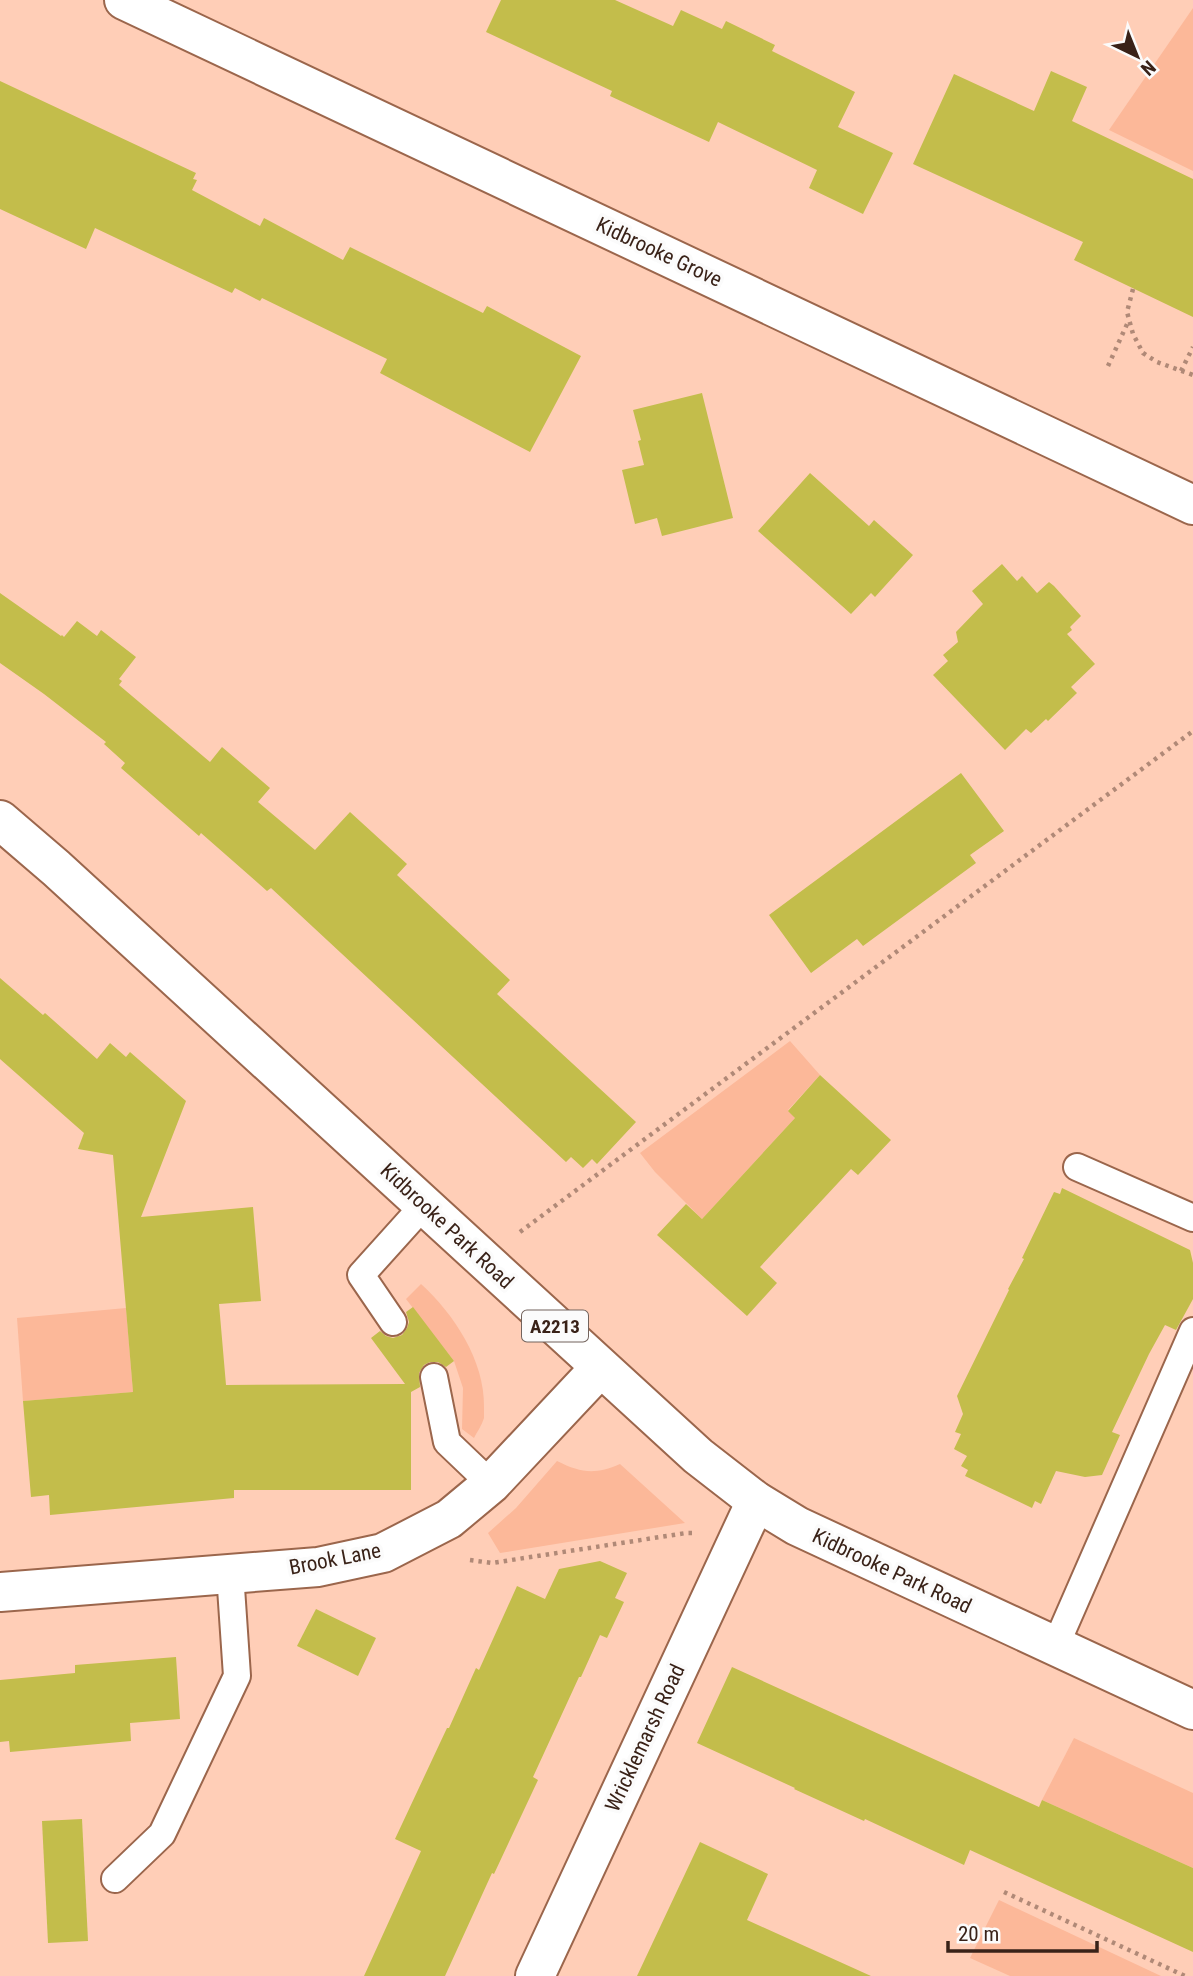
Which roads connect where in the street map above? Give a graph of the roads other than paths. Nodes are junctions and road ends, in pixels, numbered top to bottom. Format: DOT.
graph roads {
  1 [pos="124,0"];
  2 [pos="1193,505"];
  3 [pos="0,820"];
  4 [pos="1077,1167"];
  5 [pos="424,1205"];
  6 [pos="1193,1217"];
  7 [pos="393,1322"];
  8 [pos="1193,1331"];
  9 [pos="600,1368"];
  10 [pos="433,1377"];
  11 [pos="491,1484"];
  12 [pos="756,1501"];
  13 [pos="230,1573"];
  14 [pos="0,1592"];
  15 [pos="1055,1647"];
  16 [pos="1193,1710"];
  17 [pos="115,1879"];
  18 [pos="535,1976"];
  1 -- 2 [label="street, Kidbrooke Grove"];
  3 -- 5 [label="street, Kidbrooke Park Road / A2213"];
  4 -- 6 [label="lane"];
  5 -- 7 [label="lane"];
  5 -- 9 [label="street, Kidbrooke Park Road / A2213"];
  8 -- 15 [label="lane"];
  9 -- 11 [label="street, Brook Lane"];
  9 -- 12 [label="street, Kidbrooke Park Road / A2213"];
  10 -- 11 [label="lane"];
  11 -- 13 [label="street, Brook Lane"];
  12 -- 15 [label="street, Kidbrooke Park Road / A2213"];
  12 -- 18 [label="street, Wricklemarsh Road"];
  13 -- 14 [label="street, Brook Lane"];
  13 -- 17 [label="lane"];
  15 -- 16 [label="street, Kidbrooke Park Road / A2213"];
}
